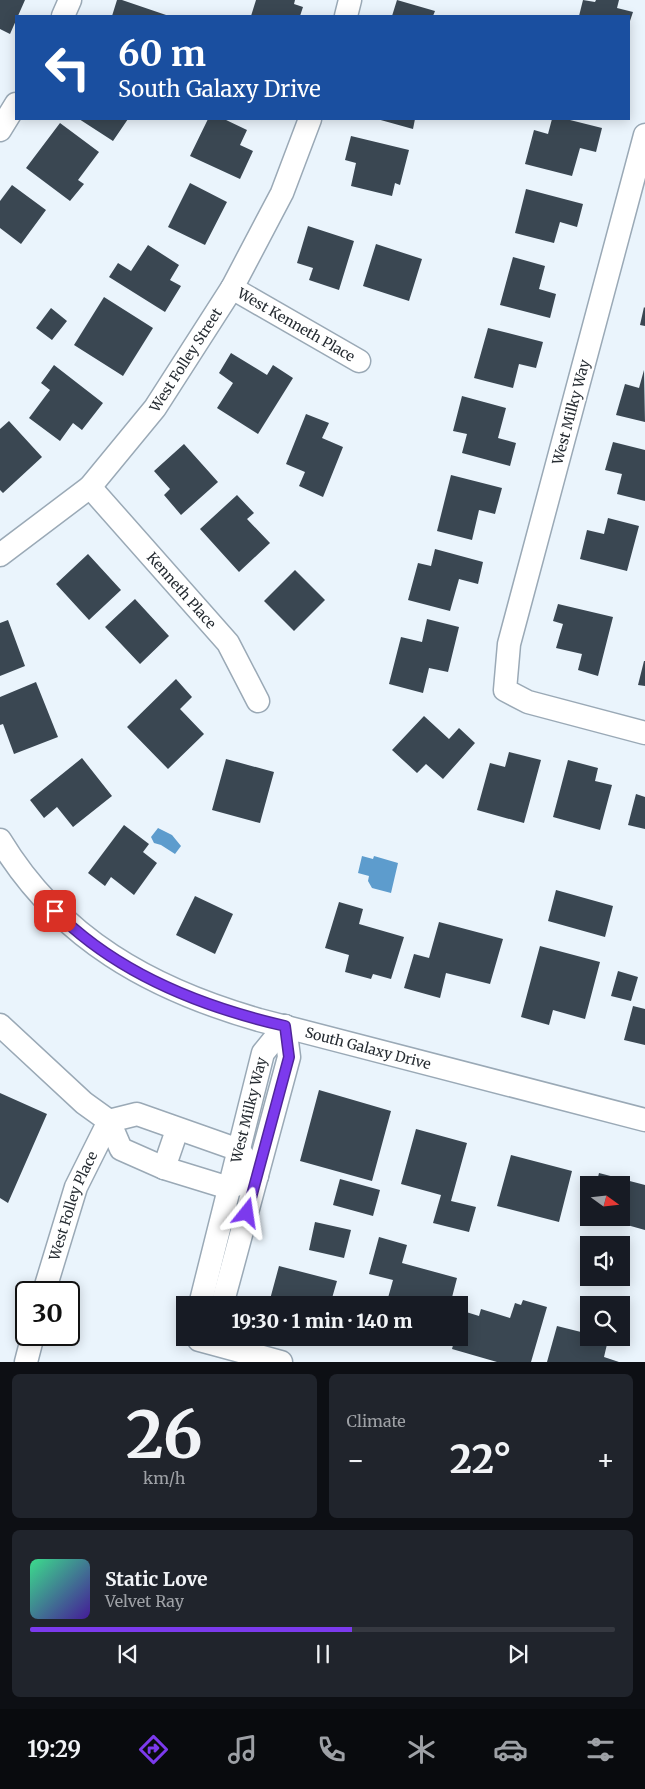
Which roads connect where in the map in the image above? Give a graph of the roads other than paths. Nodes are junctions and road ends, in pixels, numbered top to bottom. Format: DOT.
graph roads {
  1 [pos="70,0"];
  2 [pos="350,0"];
  3 [pos="63,15"];
  4 [pos="346,15"];
  5 [pos="15,106"];
  6 [pos="310,120"];
  7 [pos="0,129"];
  8 [pos="645,135"];
  9 [pos="232,288"];
  10 [pos="359,361"];
  11 [pos="90,487"];
  12 [pos="0,555"];
  13 [pos="258,702"];
  14 [pos="645,733"];
  15 [pos="0,840"];
  16 [pos="0,1024"];
  17 [pos="285,1026"];
  18 [pos="108,1120"];
  19 [pos="645,1120"];
  20 [pos="177,1130"];
  21 [pos="239,1150"];
  22 [pos="164,1168"];
  23 [pos="257,1176"];
  24 [pos="229,1188"];
  25 [pos="47,1281"];
  26 [pos="202,1296"];
  27 [pos="224,1296"];
  28 [pos="30,1346"];
  29 [pos="227,1346"];
  30 [pos="26,1362"];
  31 [pos="281,1362"];
  1 -- 3 [label="street"];
  2 -- 4 [label="street"];
  5 -- 7 [label="street"];
  6 -- 9 [label="street, West Folley Street"];
  8 -- 14 [label="street, West Milky Way"];
  9 -- 10 [label="street, West Kenneth Place"];
  9 -- 11 [label="street, West Folley Street"];
  11 -- 12 [label="street, West Folley Street"];
  11 -- 13 [label="street, Kenneth Place"];
  15 -- 17 [label="street, South Galaxy Drive"];
  16 -- 18 [label="street"];
  17 -- 19 [label="street, South Galaxy Drive"];
  17 -- 21 [label="street, West Milky Way"];
  17 -- 23 [label="street, West Milky Way"];
  18 -- 20 [label="street"];
  18 -- 22 [label="street"];
  18 -- 25 [label="street, West Folley Place"];
  20 -- 21 [label="street"];
  20 -- 22 [label="street"];
  21 -- 23 [label="street"];
  21 -- 24 [label="street, West Milky Way"];
  22 -- 24 [label="street"];
  23 -- 24 [label="street"];
  23 -- 27 [label="street, West Milky Way"];
  24 -- 26 [label="street, West Milky Way"];
  28 -- 30 [label="street"];
  29 -- 31 [label="street"];
}
